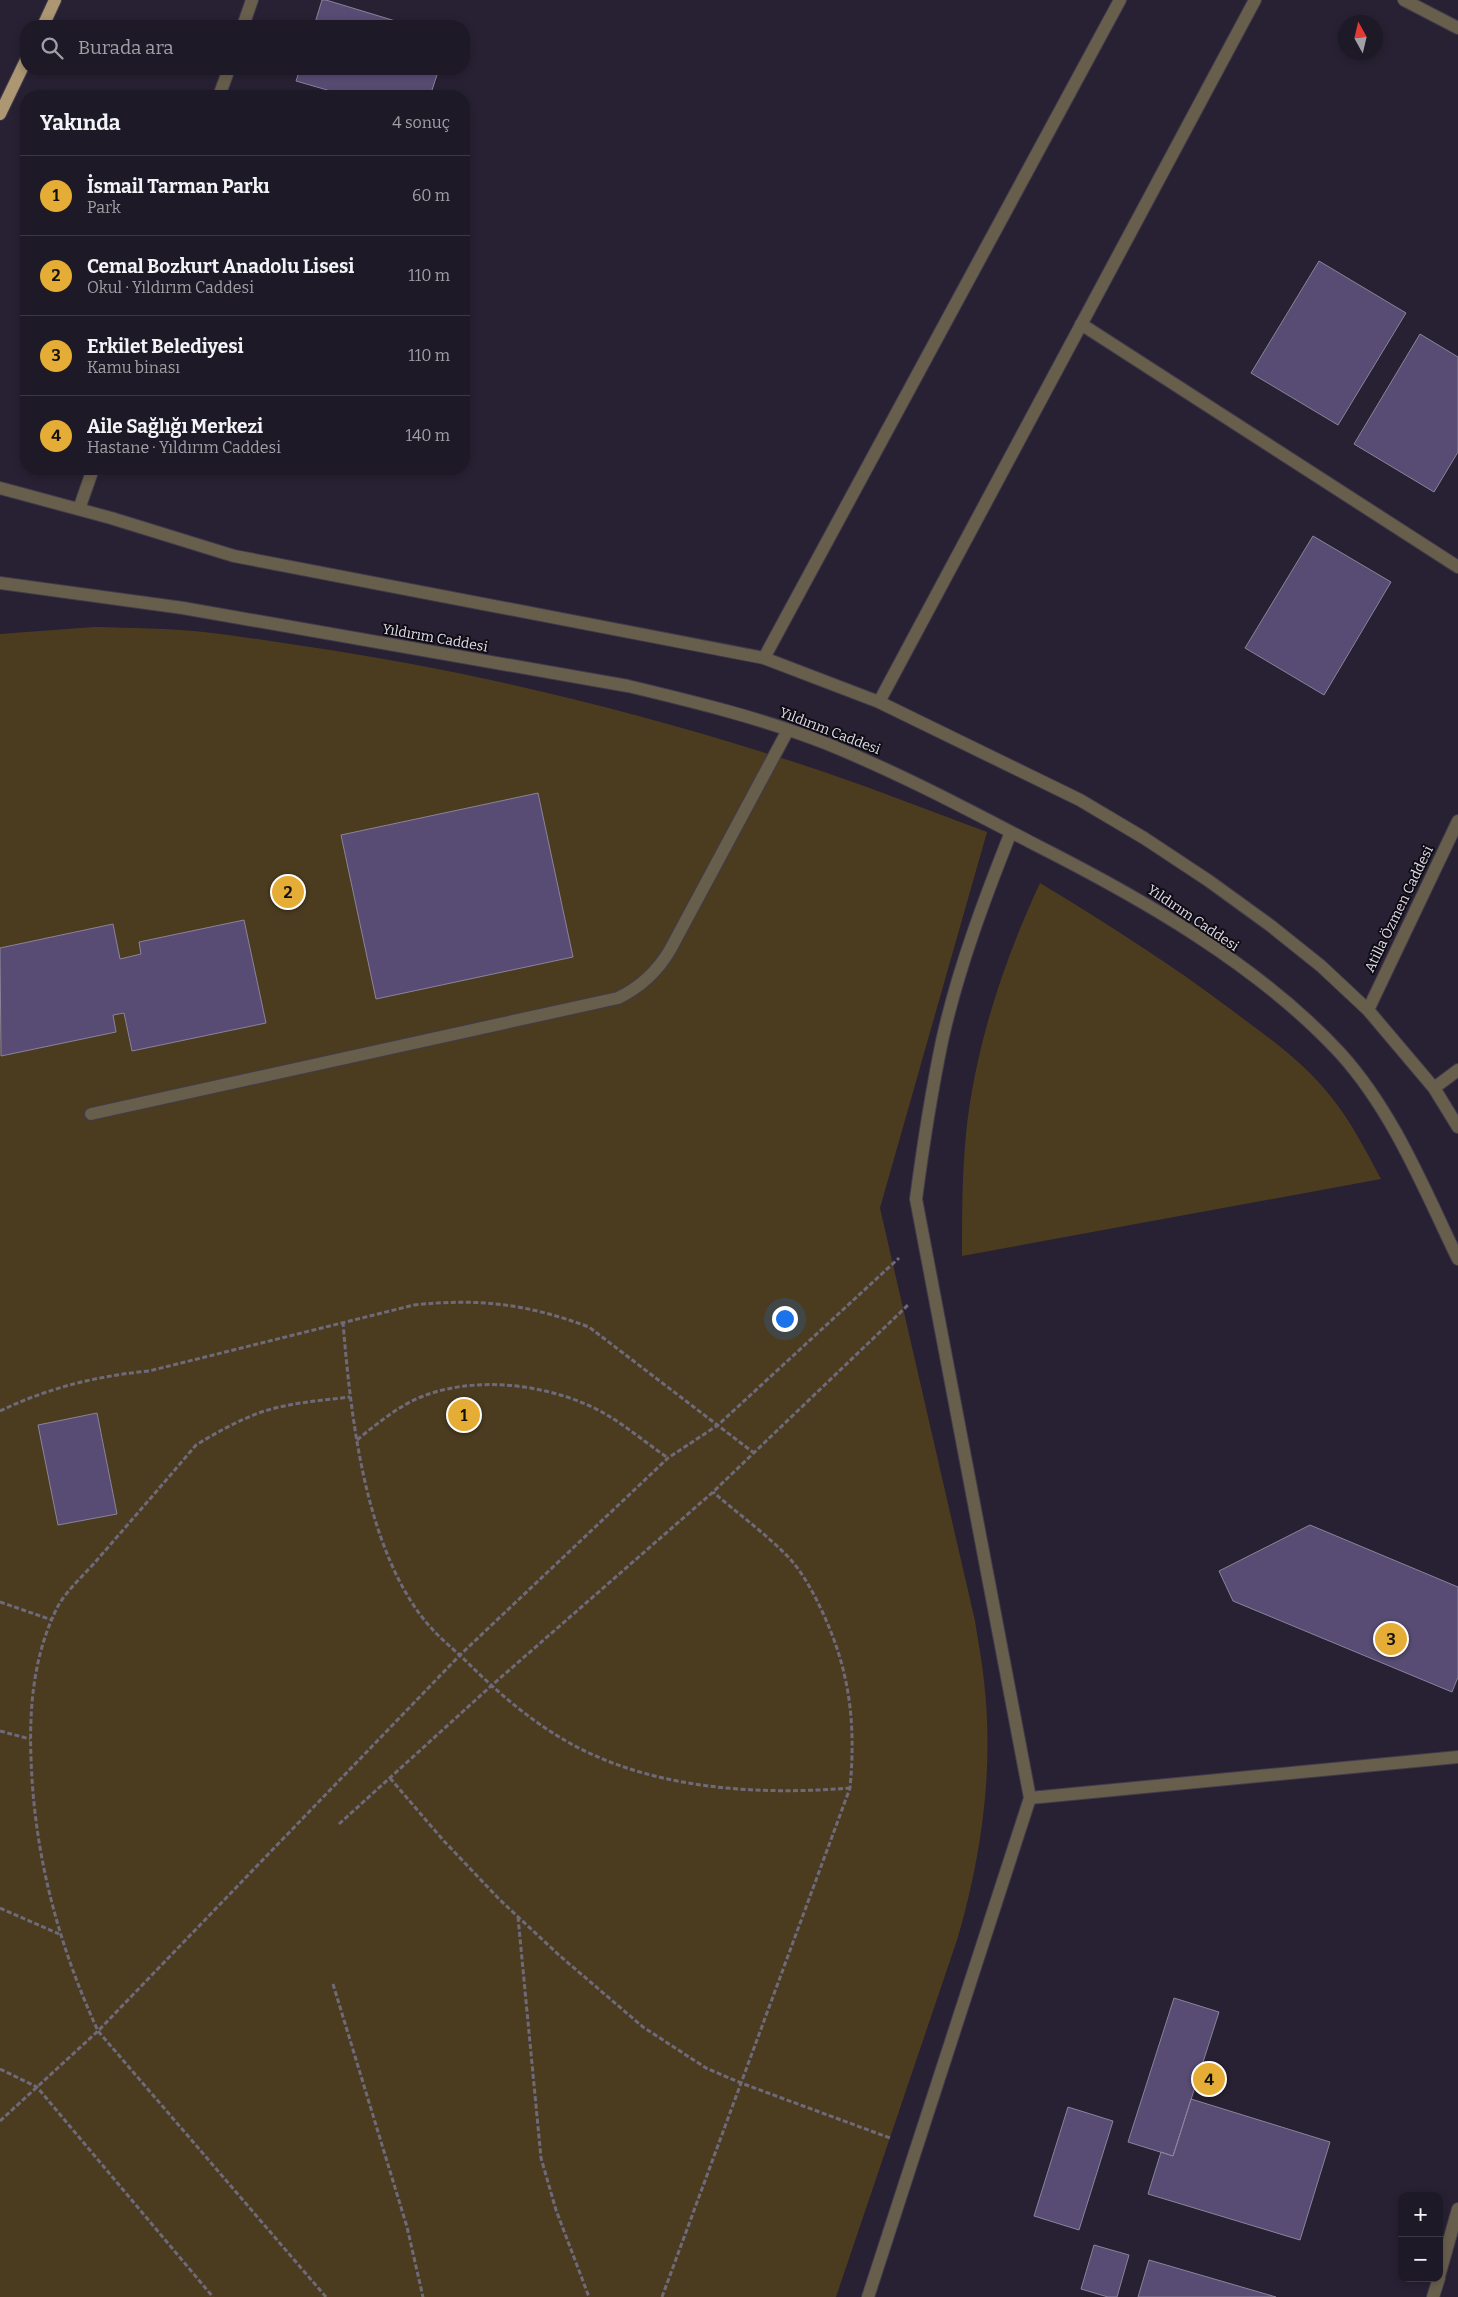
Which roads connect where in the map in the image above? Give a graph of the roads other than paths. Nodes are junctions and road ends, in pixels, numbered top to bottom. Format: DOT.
graph roads {
  1 [pos="55,0"];
  2 [pos="252,0"];
  3 [pos="1120,0"];
  4 [pos="1255,0"];
  5 [pos="1404,0"];
  6 [pos="46,20"];
  7 [pos="245,20"];
  8 [pos="1458,28"];
  9 [pos="20,72"];
  10 [pos="227,75"];
  11 [pos="222,90"];
  12 [pos="0,114"];
  13 [pos="1081,324"];
  14 [pos="90,475"];
  15 [pos="0,488"];
  16 [pos="79,509"];
  17 [pos="1458,567"];
  18 [pos="0,583"];
  19 [pos="764,658"];
  20 [pos="879,702"];
  21 [pos="788,730"];
  22 [pos="1458,821"];
  23 [pos="1011,832"];
  24 [pos="1368,1010"];
  25 [pos="1458,1070"];
  26 [pos="1434,1088"];
  27 [pos="91,1114"];
  28 [pos="1458,1127"];
  29 [pos="1458,1260"];
  30 [pos="1458,1757"];
  31 [pos="1030,1798"];
  32 [pos="1458,2209"];
  33 [pos="1443,2263"];
  34 [pos="1438,2282"];
  35 [pos="868,2297"];
  36 [pos="1433,2297"];
  1 -- 6 [label="main road"];
  2 -- 7 [label="street"];
  3 -- 19 [label="street"];
  4 -- 13 [label="street"];
  5 -- 8 [label="street"];
  9 -- 12 [label="main road"];
  10 -- 11 [label="street"];
  13 -- 17 [label="street"];
  13 -- 20 [label="street"];
  14 -- 16 [label="street"];
  15 -- 16 [label="street"];
  16 -- 19 [label="street"];
  18 -- 21 [label="street, Yıldırım Caddesi"];
  19 -- 20 [label="street"];
  20 -- 24 [label="street"];
  21 -- 23 [label="street, Yıldırım Caddesi"];
  21 -- 27 [label="street"];
  22 -- 24 [label="street, Atilla Özmen Caddesi"];
  23 -- 29 [label="street, Yıldırım Caddesi"];
  23 -- 31 [label="street"];
  24 -- 26 [label="street"];
  25 -- 26 [label="street"];
  26 -- 28 [label="street"];
  30 -- 31 [label="street"];
  31 -- 35 [label="street"];
  32 -- 33 [label="street"];
  34 -- 36 [label="street"];
}
